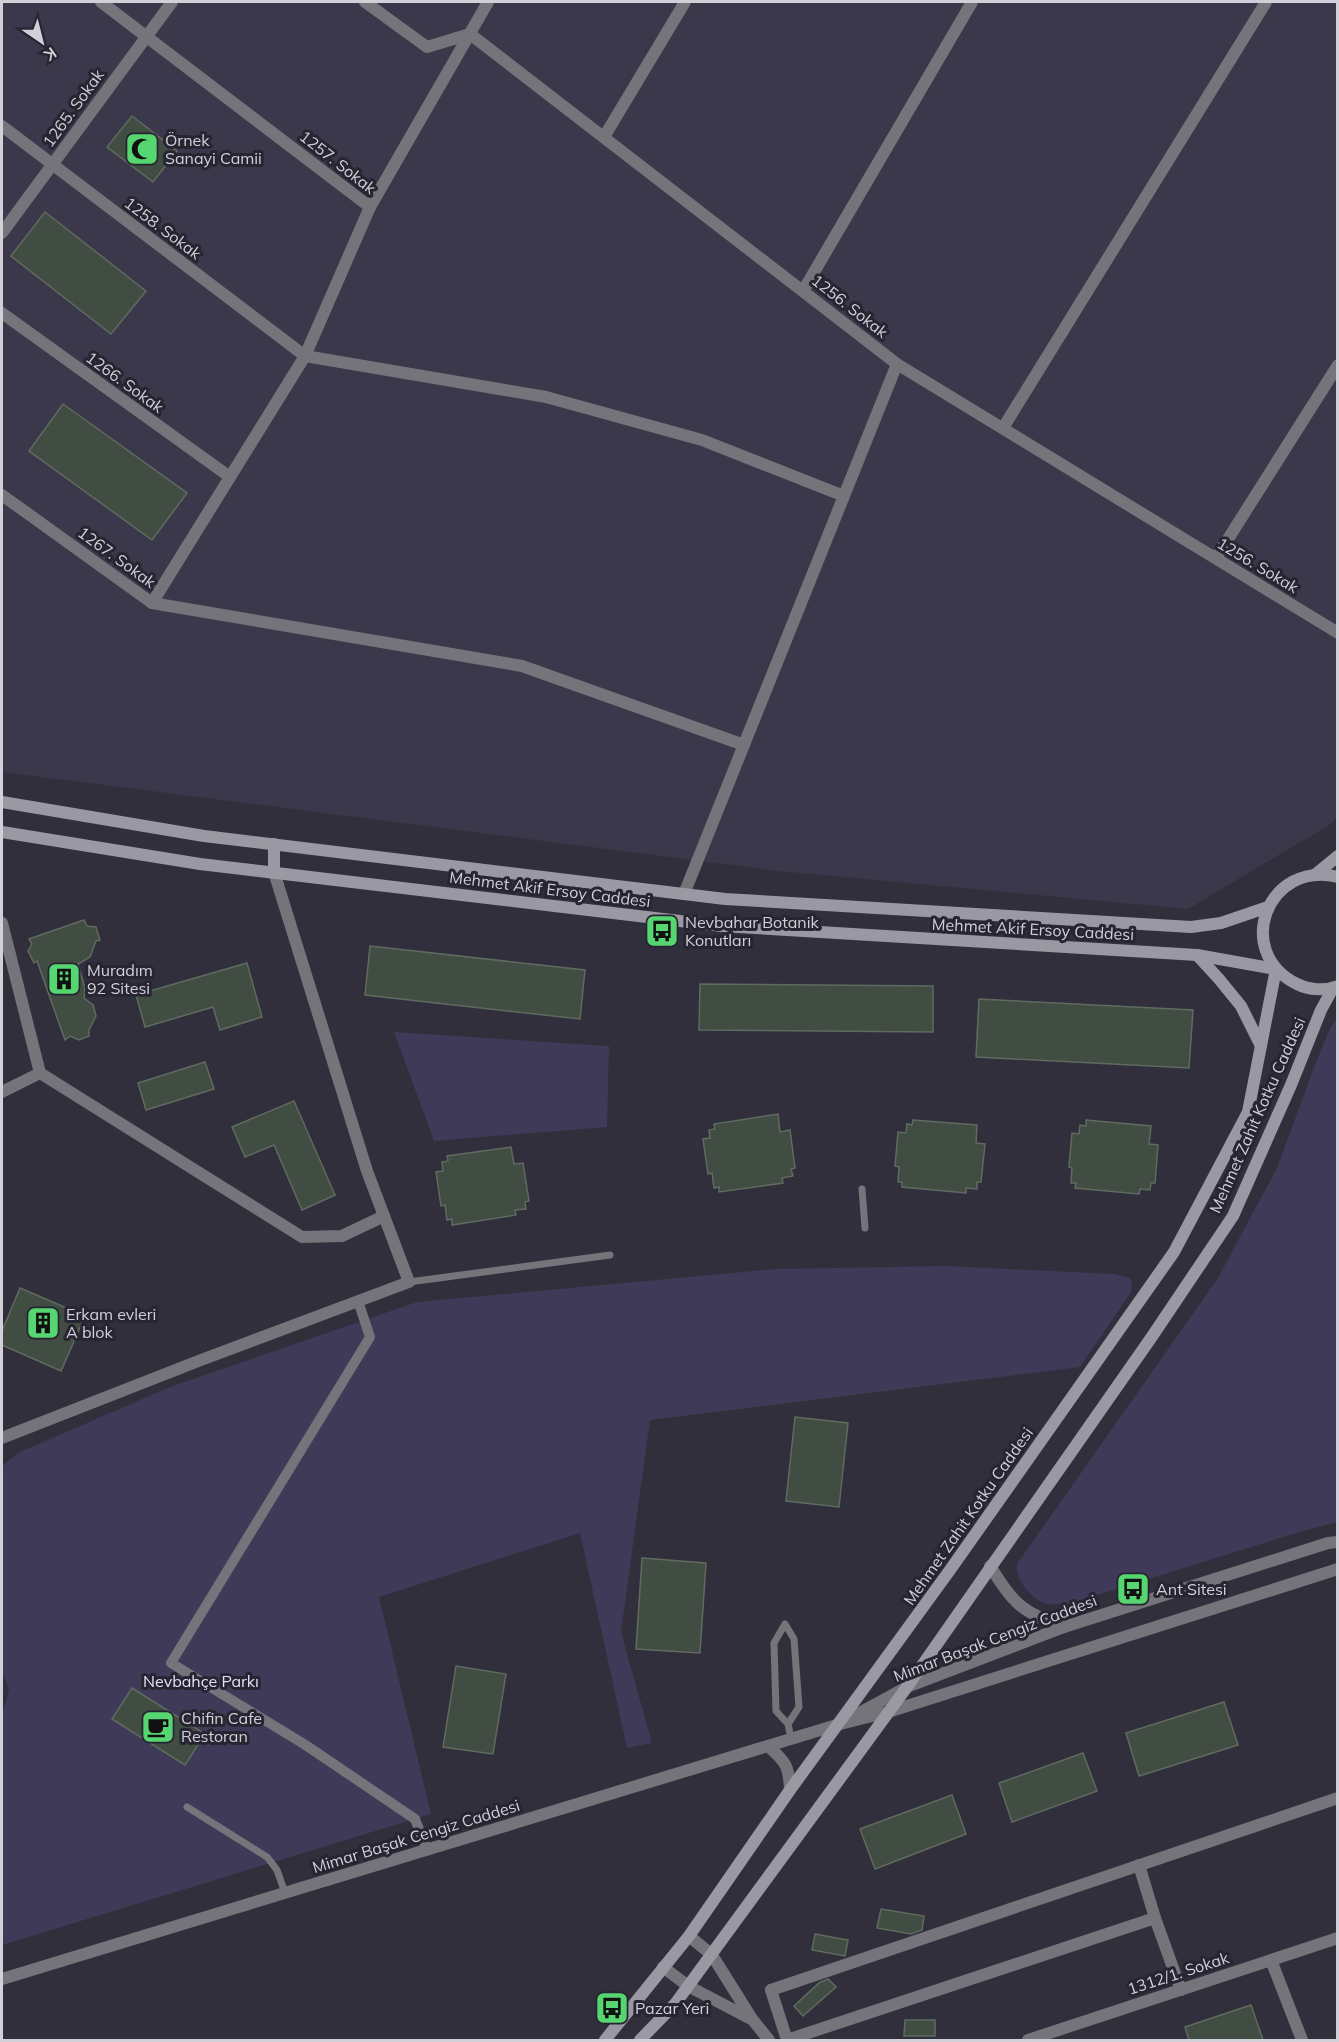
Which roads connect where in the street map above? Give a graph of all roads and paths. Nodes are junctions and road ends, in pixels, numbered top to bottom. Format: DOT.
graph roads {
  1 [pos="101,2"];
  2 [pos="172,2"];
  3 [pos="365,2"];
  4 [pos="488,2"];
  5 [pos="972,2"];
  6 [pos="1266,2"];
  7 [pos="680,3"];
  8 [pos="470,34"];
  9 [pos="147,35"];
  10 [pos="2,126"];
  11 [pos="604,137"];
  12 [pos="52,164"];
  13 [pos="370,207"];
  14 [pos="2,233"];
  15 [pos="803,291"];
  16 [pos="2,313"];
  17 [pos="305,356"];
  18 [pos="897,364"];
  19 [pos="1338,365"];
  20 [pos="1003,428"];
  21 [pos="230,477"];
  22 [pos="2,495"];
  23 [pos="844,496"];
  24 [pos="1215,558"];
  25 [pos="152,603"];
  26 [pos="1338,633"];
  27 [pos="744,745"];
  28 [pos="2,802"];
  29 [pos="2,832"];
  30 [pos="274,844"];
  31 [pos="1338,856"];
  32 [pos="274,873"];
  33 [pos="1316,874"];
  34 [pos="1338,877"];
  35 [pos="684,894"];
  36 [pos="1268,907"];
  37 [pos="2,923"];
  38 [pos="1197,955"];
  39 [pos="1276,969"];
  40 [pos="1335,987"];
  41 [pos="1260,1044"];
  42 [pos="40,1073"];
  43 [pos="2,1092"];
  44 [pos="862,1189"];
  45 [pos="384,1216"];
  46 [pos="865,1228"];
  47 [pos="610,1255"];
  48 [pos="409,1282"];
  49 [pos="358,1301"];
  50 [pos="2,1438"];
  51 [pos="1338,1542"];
  52 [pos="990,1566"];
  53 [pos="1338,1569"];
  54 [pos="1064,1627"];
  55 [pos="907,1687"];
  56 [pos="888,1712"];
  57 [pos="788,1724"];
  58 [pos="840,1724"];
  59 [pos="791,1739"];
  60 [pos="768,1746"];
  61 [pos="790,1790"];
  62 [pos="1338,1798"];
  63 [pos="186,1807"];
  64 [pos="428,1850"];
  65 [pos="1139,1865"];
  66 [pos="285,1893"];
  67 [pos="1155,1918"];
  68 [pos="689,1936"];
  69 [pos="1338,1938"];
  70 [pos="712,1955"];
  71 [pos="1271,1960"];
  72 [pos="663,1967"];
  73 [pos="2,1980"];
  74 [pos="688,1986"];
  75 [pos="1180,1990"];
  76 [pos="752,2019"];
  77 [pos="605,2040"];
  78 [pos="640,2040"];
  79 [pos="769,2040"];
  80 [pos="787,2040"];
  81 [pos="1028,2040"];
  82 [pos="1302,2040"];
  1 -- 9 [label="street, 1257. Sokak"];
  2 -- 9 [label="street, 1265. Sokak"];
  3 -- 8 [label="street"];
  4 -- 8 [label="street"];
  5 -- 15 [label="street"];
  6 -- 20 [label="street"];
  7 -- 11 [label="street"];
  8 -- 11 [label="street, 1256. Sokak"];
  8 -- 13 [label="street"];
  9 -- 12 [label="street, 1265. Sokak"];
  9 -- 13 [label="street, 1257. Sokak"];
  10 -- 12 [label="street, 1258. Sokak"];
  11 -- 15 [label="street, 1256. Sokak"];
  12 -- 14 [label="street, 1265. Sokak"];
  12 -- 17 [label="street, 1258. Sokak"];
  13 -- 17 [label="street, 1257. Sokak"];
  15 -- 18 [label="street, 1256. Sokak"];
  16 -- 21 [label="street, 1266. Sokak"];
  17 -- 21 [label="street, 1257. Sokak"];
  17 -- 23 [label="street"];
  18 -- 20 [label="street, 1256. Sokak"];
  18 -- 23 [label="street"];
  19 -- 24 [label="street"];
  20 -- 24 [label="street, 1256. Sokak"];
  21 -- 25 [label="street, 1267. Sokak"];
  22 -- 25 [label="street, 1267. Sokak"];
  23 -- 27 [label="street"];
  24 -- 26 [label="street, 1256. Sokak"];
  25 -- 27 [label="street"];
  27 -- 35 [label="street"];
  28 -- 30 [label="main road, Mehmet Akif Ersoy Caddesi"];
  29 -- 32 [label="main road, Mehmet Akif Ersoy Caddesi"];
  30 -- 32 [label="main road"];
  30 -- 35 [label="main road, Mehmet Akif Ersoy Caddesi"];
  31 -- 33 [label="main road"];
  32 -- 38 [label="main road, Mehmet Akif Ersoy Caddesi"];
  32 -- 45 [label="street"];
  33 -- 34 [label="main road"];
  33 -- 36 [label="main road"];
  35 -- 36 [label="main road, Mehmet Akif Ersoy Caddesi"];
  36 -- 39 [label="main road"];
  37 -- 42 [label="street"];
  38 -- 39 [label="main road, Mehmet Akif Ersoy Caddesi"];
  38 -- 41 [label="main road"];
  39 -- 40 [label="main road"];
  39 -- 41 [label="main road, Mehmet Zahit Kotku Caddesi"];
  40 -- 52 [label="main road, Mehmet Zahit Kotku Caddesi"];
  41 -- 58 [label="main road, Mehmet Zahit Kotku Caddesi"];
  42 -- 43 [label="street"];
  42 -- 45 [label="street"];
  44 -- 46 [label="lane"];
  45 -- 48 [label="street"];
  47 -- 48 [label="lane"];
  48 -- 49 [label="street"];
  49 -- 50 [label="street"];
  49 -- 64 [label="street"];
  51 -- 54 [label="street, Mimar Başak Cengiz Caddesi"];
  52 -- 54 [label="street"];
  52 -- 55 [label="main road, Mehmet Zahit Kotku Caddesi"];
  53 -- 56 [label="street, Mimar Başak Cengiz Caddesi"];
  54 -- 55 [label="street, Mimar Başak Cengiz Caddesi"];
  55 -- 56 [label="main road, Mehmet Zahit Kotku Caddesi"];
  55 -- 58 [label="street, Mimar Başak Cengiz Caddesi"];
  56 -- 58 [label="street, Mimar Başak Cengiz Caddesi"];
  56 -- 70 [label="main road, Mehmet Zahit Kotku Caddesi"];
  57 -- 57 [label="lane"];
  57 -- 59 [label="lane"];
  58 -- 59 [label="street, Mimar Başak Cengiz Caddesi"];
  58 -- 61 [label="main road, Mehmet Zahit Kotku Caddesi"];
  59 -- 60 [label="street, Mimar Başak Cengiz Caddesi"];
  60 -- 61 [label="street"];
  60 -- 64 [label="street, Mimar Başak Cengiz Caddesi"];
  61 -- 68 [label="main road, Mehmet Zahit Kotku Caddesi"];
  62 -- 65 [label="street"];
  63 -- 66 [label="lane"];
  64 -- 66 [label="street, Mimar Başak Cengiz Caddesi"];
  65 -- 67 [label="street"];
  65 -- 80 [label="street"];
  66 -- 73 [label="street, Mimar Başak Cengiz Caddesi"];
  67 -- 75 [label="street"];
  67 -- 80 [label="street"];
  68 -- 70 [label="street"];
  68 -- 72 [label="main road, Mehmet Zahit Kotku Caddesi"];
  69 -- 71 [label="street, 1312/1. Sokak"];
  70 -- 74 [label="main road, Mehmet Zahit Kotku Caddesi"];
  70 -- 76 [label="street"];
  71 -- 75 [label="street, 1312/1. Sokak"];
  71 -- 82 [label="street"];
  72 -- 74 [label="street"];
  72 -- 77 [label="main road, Mehmet Zahit Kotku Caddesi"];
  74 -- 76 [label="street"];
  74 -- 78 [label="main road, Mehmet Zahit Kotku Caddesi"];
  75 -- 81 [label="street, 1312/1. Sokak"];
  76 -- 79 [label="street"];
}
